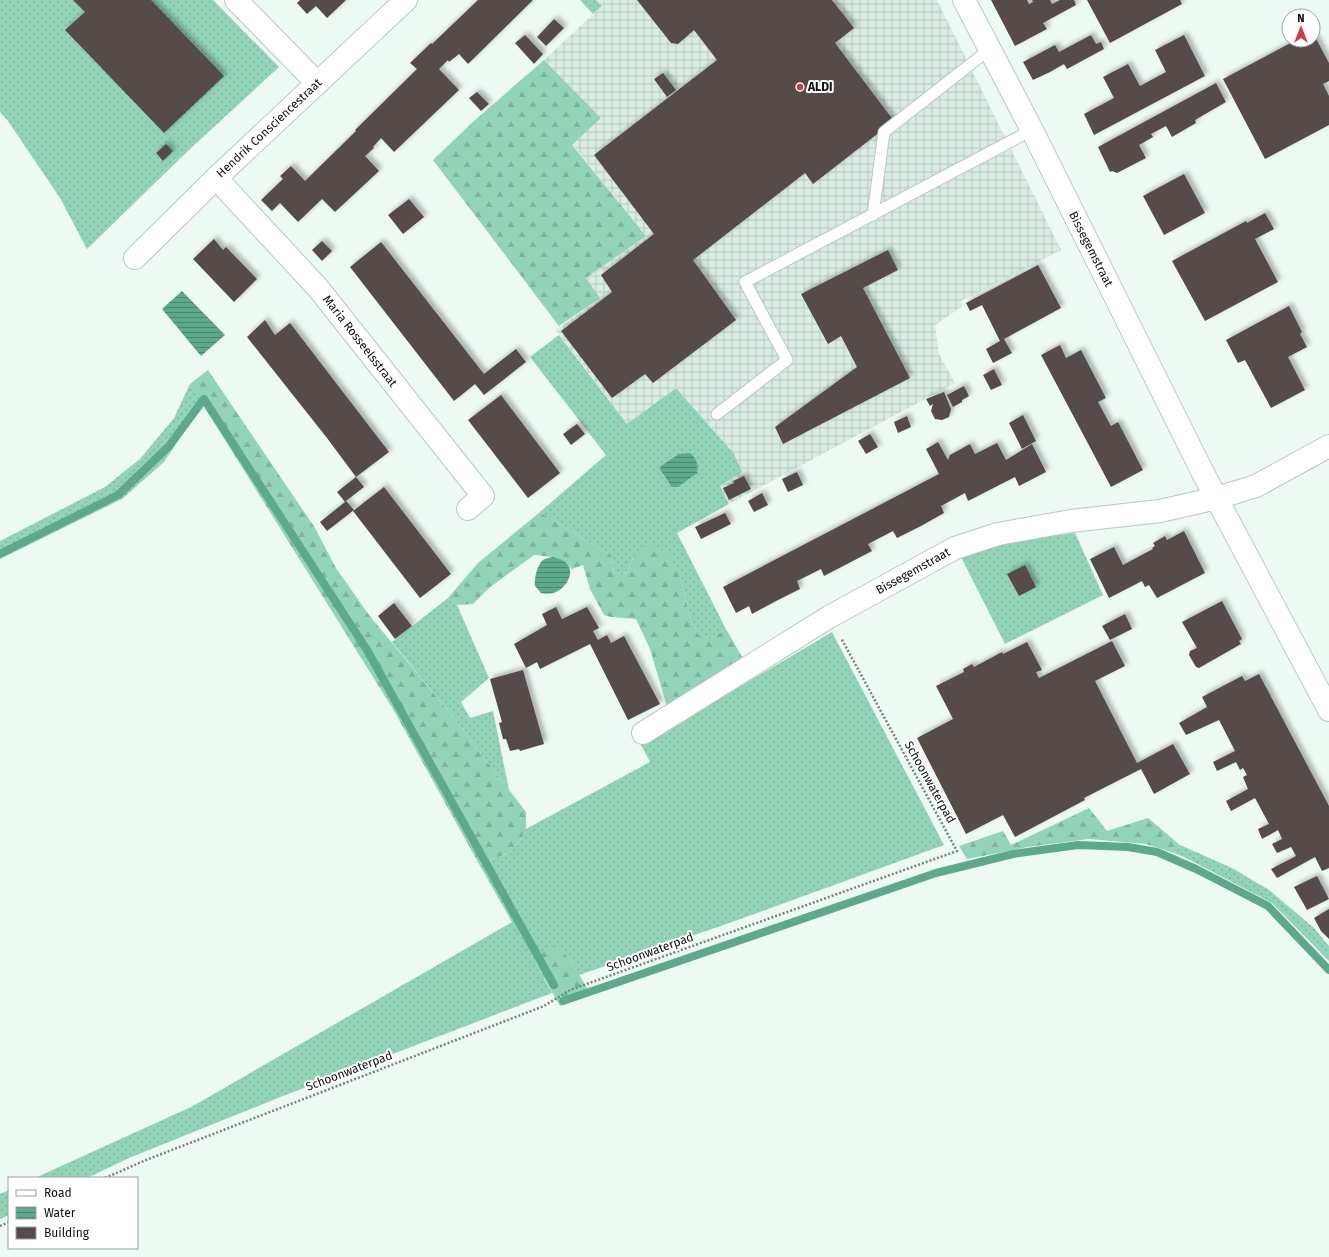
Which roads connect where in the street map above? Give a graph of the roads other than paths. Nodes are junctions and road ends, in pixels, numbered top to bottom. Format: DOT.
graph roads {
  1 [pos="236,0"];
  2 [pos="406,0"];
  3 [pos="964,0"];
  4 [pos="990,50"];
  5 [pos="317,82"];
  6 [pos="1032,130"];
  7 [pos="216,178"];
  8 [pos="873,215"];
  9 [pos="135,258"];
  10 [pos="717,414"];
  11 [pos="1329,446"];
  12 [pos="1217,498"];
  13 [pos="468,509"];
  14 [pos="1329,710"];
  15 [pos="643,733"];
  1 -- 5 [label="street"];
  2 -- 5 [label="street, Hendrik Consciencestraat"];
  3 -- 4 [label="street, Bissegemstraat"];
  4 -- 6 [label="street, Bissegemstraat"];
  4 -- 8 [label="lane"];
  5 -- 7 [label="street, Hendrik Consciencestraat"];
  6 -- 8 [label="lane"];
  6 -- 12 [label="street, Bissegemstraat"];
  7 -- 9 [label="street, Hendrik Consciencestraat"];
  7 -- 13 [label="street, Maria Rosseelsstraat"];
  8 -- 10 [label="lane"];
  11 -- 12 [label="street, Bissegemstraat"];
  12 -- 14 [label="street"];
  12 -- 15 [label="street, Bissegemstraat"];
}
